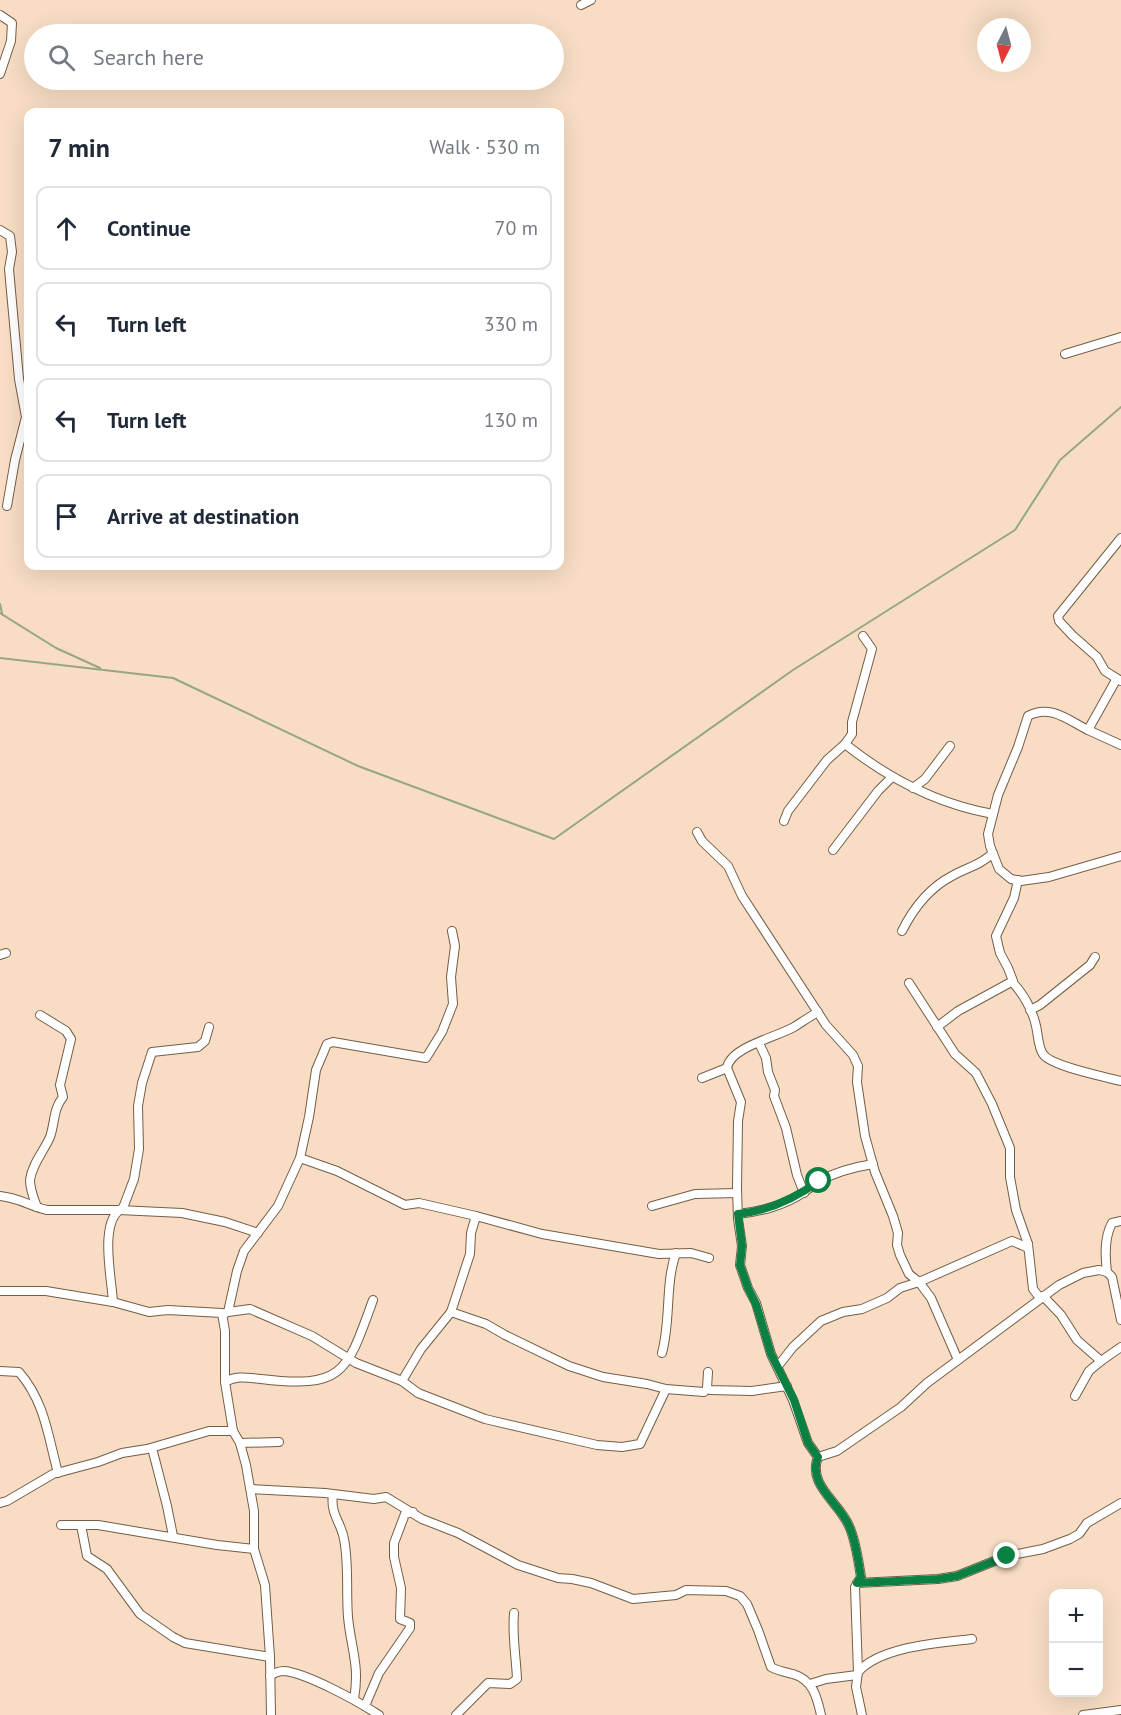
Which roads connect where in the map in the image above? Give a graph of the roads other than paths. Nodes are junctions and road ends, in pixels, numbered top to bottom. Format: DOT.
graph roads {
  1 [pos="591,0"];
  2 [pos="581,5"];
  3 [pos="0,15"];
  4 [pos="0,74"];
  5 [pos="0,230"];
  6 [pos="1121,338"];
  7 [pos="1065,354"];
  8 [pos="24,406"];
  9 [pos="24,425"];
  10 [pos="7,506"];
  11 [pos="1121,538"];
  12 [pos="863,636"];
  13 [pos="1119,680"];
  14 [pos="1088,730"];
  15 [pos="845,744"];
  16 [pos="1121,745"];
  17 [pos="950,746"];
  18 [pos="892,777"];
  19 [pos="913,788"];
  20 [pos="993,814"];
  21 [pos="784,821"];
  22 [pos="697,832"];
  23 [pos="833,850"];
  24 [pos="993,853"];
  25 [pos="1121,856"];
  26 [pos="1018,880"];
  27 [pos="452,931"];
  28 [pos="902,931"];
  29 [pos="1095,957"];
  30 [pos="1012,982"];
  31 [pos="909,983"];
  32 [pos="1030,1010"];
  33 [pos="818,1012"];
  34 [pos="40,1015"];
  35 [pos="209,1026"];
  36 [pos="937,1027"];
  37 [pos="759,1042"];
  38 [pos="727,1068"];
  39 [pos="702,1078"];
  40 [pos="1121,1081"];
  41 [pos="300,1158"];
  42 [pos="873,1164"];
  43 [pos="737,1193"];
  44 [pos="804,1193"];
  45 [pos="0,1196"];
  46 [pos="652,1206"];
  47 [pos="38,1208"];
  48 [pos="119,1210"];
  49 [pos="738,1214"];
  50 [pos="476,1216"];
  51 [pos="1121,1221"];
  52 [pos="258,1233"];
  53 [pos="1028,1244"];
  54 [pos="676,1253"];
  55 [pos="709,1258"];
  56 [pos="1107,1272"];
  57 [pos="919,1282"];
  58 [pos="0,1291"];
  59 [pos="1042,1297"];
  60 [pos="373,1300"];
  61 [pos="113,1302"];
  62 [pos="451,1312"];
  63 [pos="225,1314"];
  64 [pos="1121,1320"];
  65 [pos="1121,1347"];
  66 [pos="662,1353"];
  67 [pos="350,1358"];
  68 [pos="958,1360"];
  69 [pos="1101,1361"];
  70 [pos="778,1366"];
  71 [pos="0,1371"];
  72 [pos="708,1372"];
  73 [pos="402,1381"];
  74 [pos="225,1382"];
  75 [pos="787,1386"];
  76 [pos="666,1389"];
  77 [pos="704,1392"];
  78 [pos="1075,1396"];
  79 [pos="233,1431"];
  80 [pos="279,1442"];
  81 [pos="240,1443"];
  82 [pos="152,1448"];
  83 [pos="818,1457"];
  84 [pos="58,1473"];
  85 [pos="251,1490"];
  86 [pos="333,1495"];
  87 [pos="0,1503"];
  88 [pos="1121,1503"];
  89 [pos="413,1512"];
  90 [pos="61,1525"];
  91 [pos="81,1525"];
  92 [pos="173,1536"];
  93 [pos="254,1549"];
  94 [pos="857,1583"];
  95 [pos="514,1613"];
  96 [pos="972,1639"];
  97 [pos="270,1657"];
  98 [pos="858,1674"];
  99 [pos="270,1676"];
  100 [pos="810,1684"];
  101 [pos="354,1699"];
  102 [pos="365,1706"];
  103 [pos="1121,1710"];
  104 [pos="271,1715"];
  105 [pos="379,1715"];
  106 [pos="456,1715"];
  107 [pos="821,1715"];
  108 [pos="862,1715"];
  109 [pos="1083,1715"];
  1 -- 2 [label="street"];
  3 -- 4 [label="street"];
  5 -- 8 [label="street"];
  6 -- 7 [label="street"];
  9 -- 10 [label="street"];
  11 -- 13 [label="street"];
  12 -- 15 [label="street"];
  13 -- 14 [label="street"];
  14 -- 16 [label="street"];
  14 -- 20 [label="street"];
  15 -- 18 [label="street"];
  15 -- 21 [label="street"];
  17 -- 19 [label="street"];
  18 -- 19 [label="street"];
  18 -- 23 [label="street"];
  19 -- 20 [label="street"];
  20 -- 24 [label="street"];
  22 -- 33 [label="street"];
  24 -- 26 [label="street"];
  24 -- 28 [label="street"];
  25 -- 26 [label="street"];
  26 -- 30 [label="street"];
  27 -- 41 [label="street"];
  29 -- 32 [label="street"];
  30 -- 32 [label="street"];
  30 -- 36 [label="street"];
  31 -- 36 [label="street"];
  32 -- 40 [label="street"];
  33 -- 37 [label="street"];
  33 -- 42 [label="street"];
  34 -- 47 [label="street"];
  35 -- 48 [label="street"];
  36 -- 53 [label="street"];
  37 -- 38 [label="street"];
  37 -- 44 [label="street"];
  38 -- 39 [label="street"];
  38 -- 43 [label="street"];
  41 -- 50 [label="street"];
  41 -- 52 [label="street"];
  42 -- 44 [label="street"];
  42 -- 57 [label="street"];
  43 -- 46 [label="street"];
  43 -- 49 [label="street"];
  44 -- 49 [label="street"];
  45 -- 47 [label="street"];
  47 -- 48 [label="street"];
  48 -- 52 [label="street"];
  48 -- 61 [label="street"];
  49 -- 70 [label="street"];
  50 -- 54 [label="street"];
  50 -- 62 [label="street"];
  51 -- 56 [label="street"];
  52 -- 63 [label="street"];
  53 -- 57 [label="street"];
  53 -- 59 [label="street"];
  54 -- 55 [label="street"];
  54 -- 66 [label="street"];
  56 -- 59 [label="street"];
  56 -- 64 [label="street"];
  57 -- 68 [label="street"];
  57 -- 70 [label="street"];
  58 -- 61 [label="street"];
  59 -- 68 [label="street"];
  59 -- 69 [label="street"];
  60 -- 67 [label="street"];
  61 -- 63 [label="street"];
  62 -- 73 [label="street"];
  62 -- 76 [label="street"];
  63 -- 67 [label="street"];
  63 -- 74 [label="street"];
  65 -- 69 [label="street"];
  67 -- 73 [label="street"];
  67 -- 74 [label="street"];
  68 -- 83 [label="street"];
  69 -- 78 [label="street"];
  70 -- 75 [label="street"];
  71 -- 84 [label="street"];
  72 -- 75 [label="street"];
  73 -- 76 [label="street"];
  74 -- 79 [label="street"];
  75 -- 83 [label="street"];
  76 -- 77 [label="street"];
  79 -- 81 [label="street"];
  79 -- 82 [label="street"];
  80 -- 81 [label="street"];
  81 -- 85 [label="street"];
  82 -- 84 [label="street"];
  82 -- 92 [label="street"];
  83 -- 94 [label="street"];
  84 -- 87 [label="street"];
  85 -- 86 [label="street"];
  85 -- 93 [label="street"];
  86 -- 89 [label="street"];
  86 -- 101 [label="street"];
  88 -- 94 [label="street"];
  89 -- 100 [label="street"];
  89 -- 102 [label="street"];
  90 -- 91 [label="street"];
  91 -- 92 [label="street"];
  91 -- 97 [label="street"];
  92 -- 93 [label="street"];
  93 -- 97 [label="street"];
  94 -- 98 [label="street"];
  95 -- 106 [label="street"];
  96 -- 98 [label="street"];
  97 -- 99 [label="street"];
  98 -- 100 [label="street"];
  98 -- 108 [label="street"];
  99 -- 101 [label="street"];
  99 -- 104 [label="street"];
  100 -- 107 [label="street"];
  101 -- 102 [label="street"];
  102 -- 105 [label="street"];
  103 -- 109 [label="street"];
}
